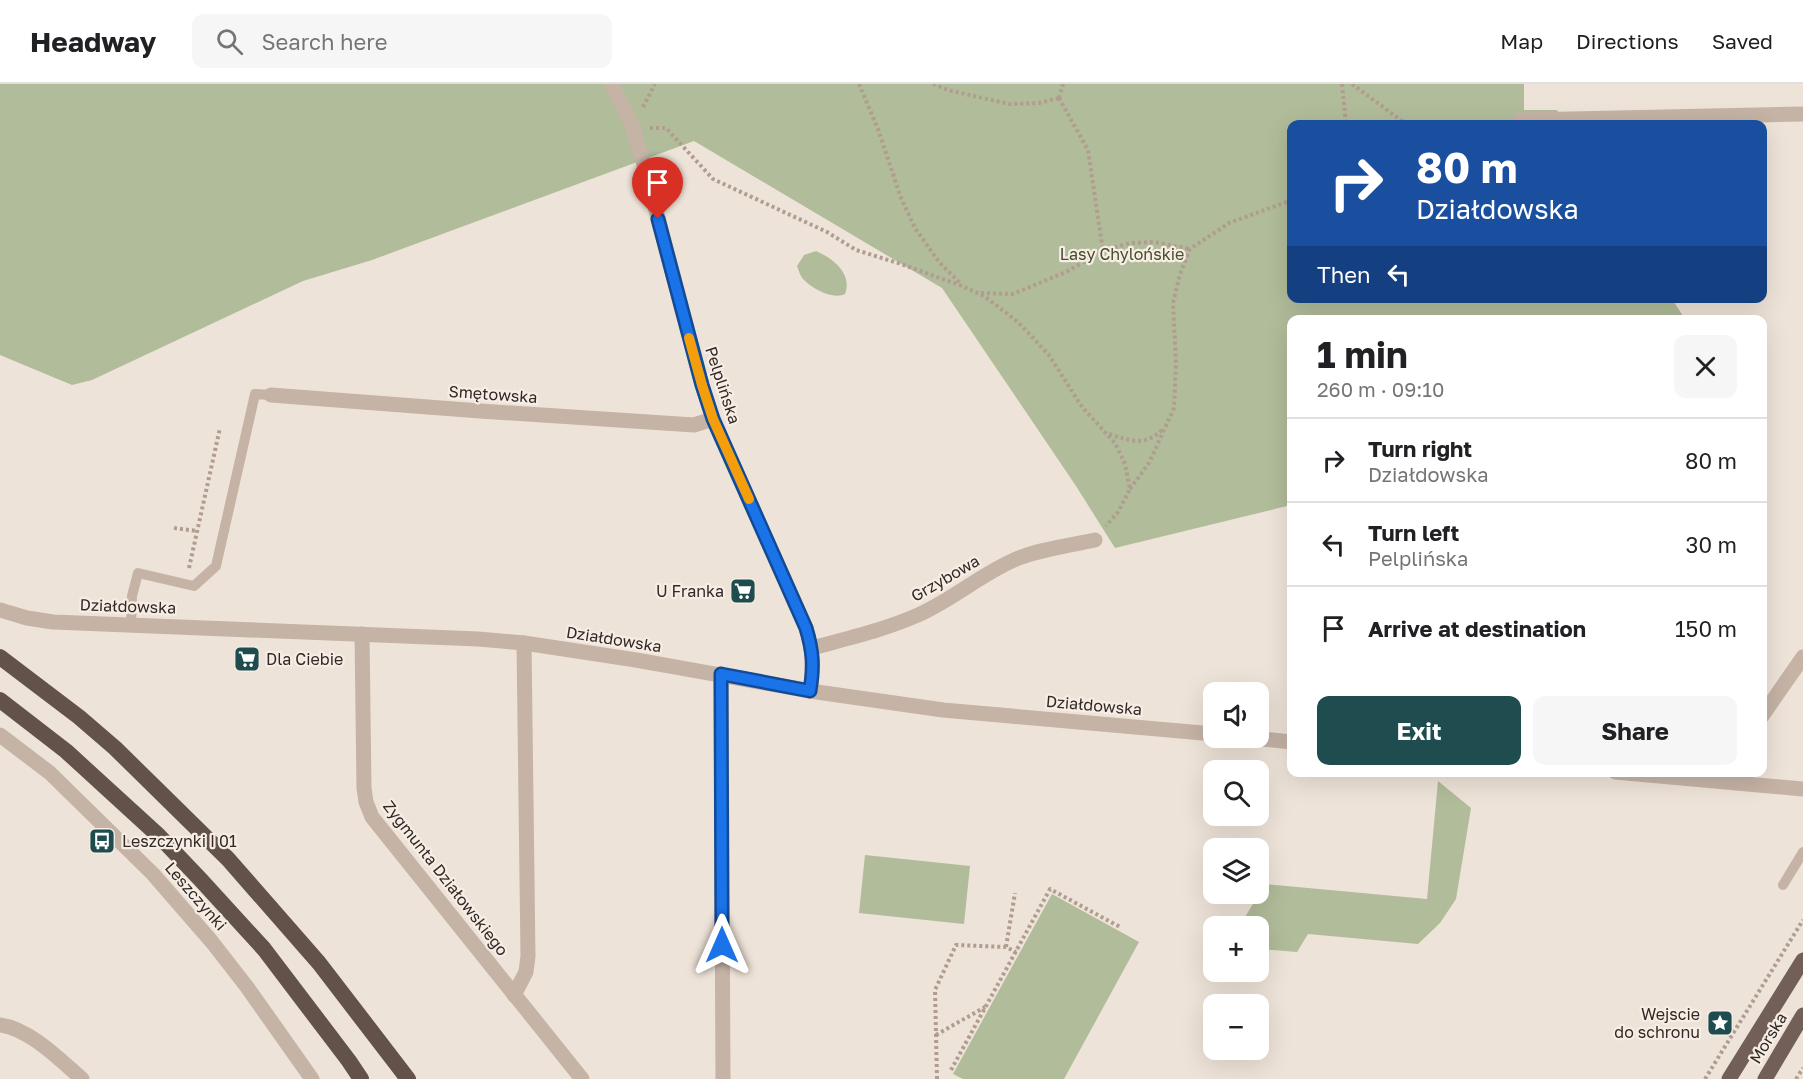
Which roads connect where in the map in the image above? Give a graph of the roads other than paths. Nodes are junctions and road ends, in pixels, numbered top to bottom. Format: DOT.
graph roads {
  1 [pos="612,84"];
  2 [pos="1803,114"];
  3 [pos="1520,120"];
  4 [pos="271,395"];
  5 [pos="713,419"];
  6 [pos="1095,540"];
  7 [pos="3,611"];
  8 [pos="131,624"];
  9 [pos="362,634"];
  10 [pos="524,643"];
  11 [pos="812,648"];
  12 [pos="0,657"];
  13 [pos="1803,657"];
  14 [pos="721,674"];
  15 [pos="810,691"];
  16 [pos="0,700"];
  17 [pos="1767,709"];
  18 [pos="1203,733"];
  19 [pos="0,735"];
  20 [pos="1269,740"];
  21 [pos="1287,742"];
  22 [pos="1726,777"];
  23 [pos="1803,789"];
  24 [pos="1803,852"];
  25 [pos="1783,885"];
  26 [pos="1803,960"];
  27 [pos="514,995"];
  28 [pos="1803,1015"];
  29 [pos="0,1025"];
  30 [pos="82,1079"];
  31 [pos="312,1079"];
  32 [pos="361,1079"];
  33 [pos="408,1079"];
  34 [pos="582,1079"];
  35 [pos="723,1079"];
  36 [pos="1729,1079"];
  37 [pos="1765,1079"];
  1 -- 5 [label="street, Pelplińska"];
  2 -- 3 [label="street"];
  4 -- 5 [label="street, Smętowska"];
  4 -- 8 [label="lane"];
  5 -- 11 [label="street, Pelplińska"];
  6 -- 11 [label="street, Grzybowa"];
  7 -- 8 [label="street, Działdowska"];
  8 -- 9 [label="street, Działdowska"];
  9 -- 10 [label="street, Działdowska"];
  9 -- 27 [label="street, Zygmunta Działowskiego"];
  10 -- 14 [label="street, Działdowska"];
  10 -- 27 [label="street"];
  11 -- 15 [label="street, Pelplińska"];
  12 -- 33 [label="highway"];
  13 -- 17 [label="street"];
  14 -- 15 [label="street, Działdowska"];
  14 -- 35 [label="street"];
  15 -- 18 [label="street, Działdowska"];
  16 -- 32 [label="highway"];
  19 -- 31 [label="street, Leszczynki"];
  20 -- 21 [label="street"];
  22 -- 23 [label="street"];
  24 -- 25 [label="lane"];
  26 -- 36 [label="main road, Morska"];
  27 -- 34 [label="street, Zygmunta Działowskiego"];
  28 -- 37 [label="main road, Morska"];
  29 -- 30 [label="street"];
}
